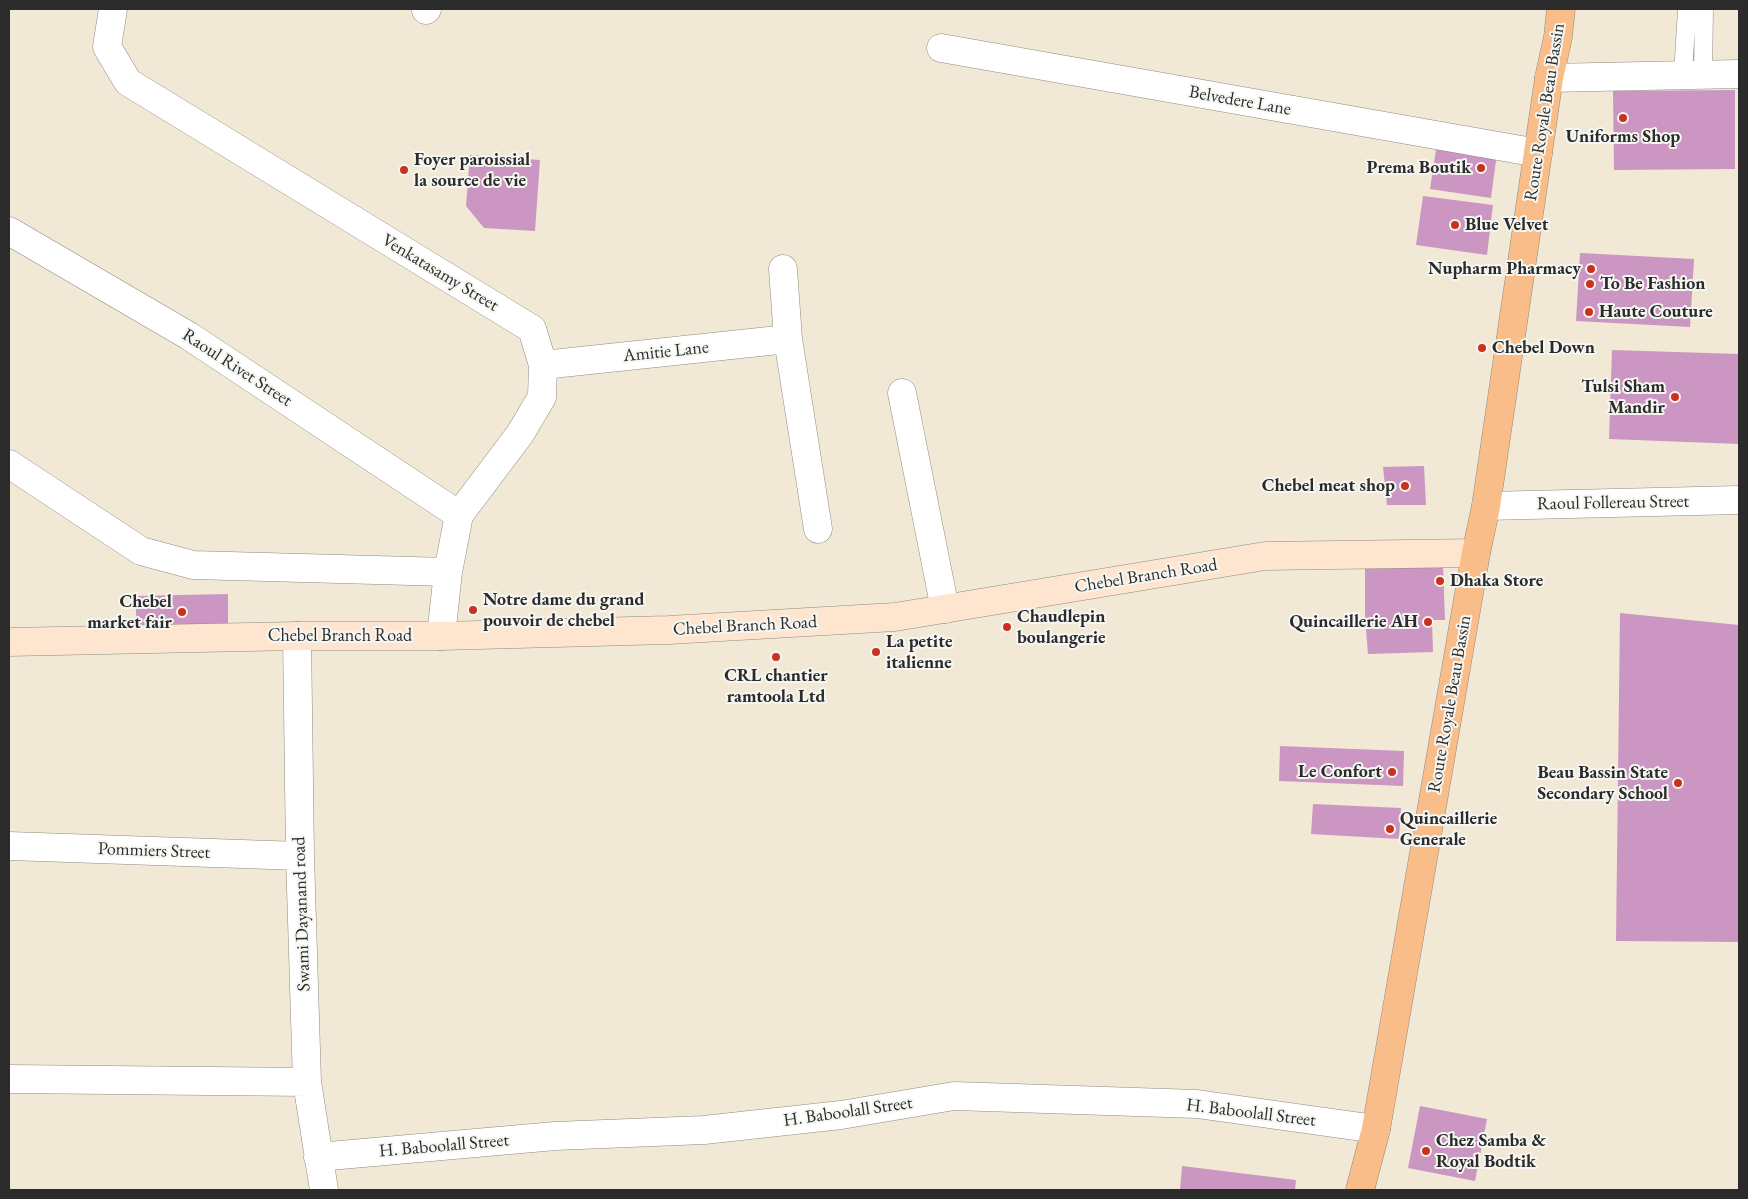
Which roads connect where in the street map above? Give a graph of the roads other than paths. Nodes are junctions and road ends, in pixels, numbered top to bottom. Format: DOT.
graph roads {
  1 [pos="113,9"];
  2 [pos="1561,9"];
  3 [pos="1687,9"];
  4 [pos="1704,9"];
  5 [pos="941,48"];
  6 [pos="1739,74"];
  7 [pos="1693,75"];
  8 [pos="1550,78"];
  9 [pos="1538,153"];
  10 [pos="9,231"];
  11 [pos="783,270"];
  12 [pos="788,338"];
  13 [pos="543,365"];
  14 [pos="902,393"];
  15 [pos="9,464"];
  16 [pos="1739,500"];
  17 [pos="1486,506"];
  18 [pos="459,515"];
  19 [pos="818,529"];
  20 [pos="1476,553"];
  21 [pos="448,572"];
  22 [pos="945,609"];
  23 [pos="297,636"];
  24 [pos="441,636"];
  25 [pos="9,642"];
  26 [pos="9,846"];
  27 [pos="300,856"];
  28 [pos="9,1079"];
  29 [pos="307,1082"];
  30 [pos="1376,1129"];
  31 [pos="318,1157"];
  32 [pos="324,1190"];
  33 [pos="1360,1190"];
  1 -- 13 [label="street, Venkatasamy Street"];
  2 -- 8 [label="main road, Route Royale Beau Bassin"];
  3 -- 7 [label="lane"];
  4 -- 7 [label="lane"];
  5 -- 9 [label="street, Belvedere Lane"];
  6 -- 7 [label="street"];
  7 -- 8 [label="street"];
  8 -- 9 [label="main road, Route Royale Beau Bassin"];
  9 -- 17 [label="main road, Route Royale Beau Bassin"];
  10 -- 18 [label="street, Raoul Rivet Street"];
  11 -- 12 [label="street"];
  12 -- 13 [label="street, Amitie Lane"];
  12 -- 19 [label="street"];
  13 -- 18 [label="street, Venkatasamy Street"];
  14 -- 22 [label="street"];
  15 -- 21 [label="street"];
  16 -- 17 [label="street, Raoul Follereau Street"];
  17 -- 20 [label="main road, Route Royale Beau Bassin"];
  18 -- 21 [label="street, Venkatasamy Street"];
  20 -- 22 [label="main road, Chebel Branch Road"];
  20 -- 30 [label="main road, Route Royale Beau Bassin"];
  21 -- 24 [label="street, Venkatasamy Street"];
  22 -- 24 [label="main road, Chebel Branch Road"];
  23 -- 24 [label="main road, Chebel Branch Road"];
  23 -- 25 [label="main road, Chebel Branch Road"];
  23 -- 27 [label="street, Swami Dayanand road"];
  26 -- 27 [label="street, Pommiers Street"];
  27 -- 29 [label="street, Swami Dayanand road"];
  28 -- 29 [label="street"];
  29 -- 31 [label="street, Swami Dayanand road"];
  30 -- 31 [label="street, H. Baboolall Street"];
  30 -- 33 [label="main road, Route Royale Beau Bassin"];
  31 -- 32 [label="street, Swami Dayanand road"];
}
